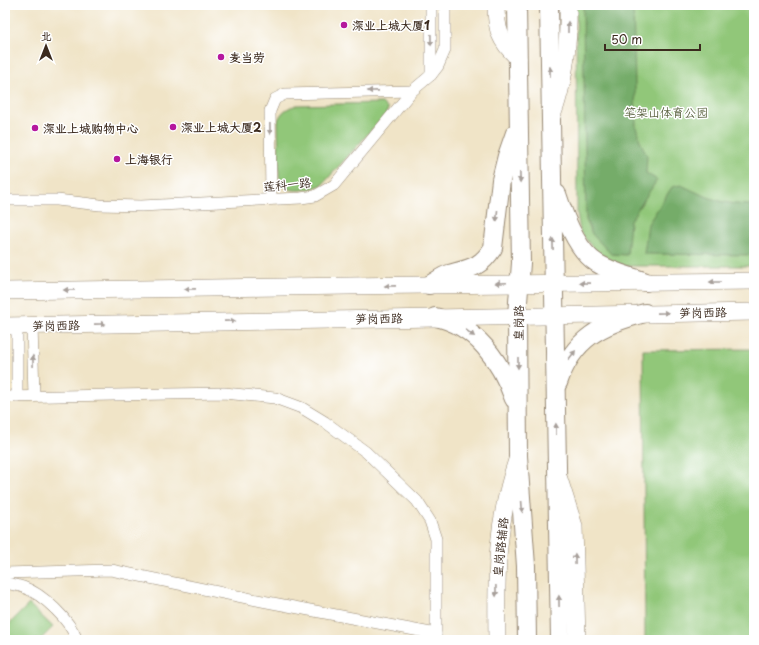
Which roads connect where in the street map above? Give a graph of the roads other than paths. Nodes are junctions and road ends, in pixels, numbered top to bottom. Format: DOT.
graph roads {
  1 [pos="431,5"];
  2 [pos="445,5"];
  3 [pos="496,5"];
  4 [pos="517,5"];
  5 [pos="549,5"];
  6 [pos="568,5"];
  7 [pos="518,58"];
  8 [pos="431,75"];
  9 [pos="412,91"];
  10 [pos="551,120"];
  11 [pos="518,124"];
  12 [pos="552,177"];
  13 [pos="271,199"];
  14 [pos="5,200"];
  15 [pos="754,281"];
  16 [pos="646,282"];
  17 [pos="520,283"];
  18 [pos="554,283"];
  19 [pos="429,285"];
  20 [pos="5,291"];
  21 [pos="754,312"];
  22 [pos="645,313"];
  23 [pos="554,314"];
  24 [pos="517,316"];
  25 [pos="435,317"];
  26 [pos="18,325"];
  27 [pos="555,390"];
  28 [pos="34,396"];
  29 [pos="5,397"];
  30 [pos="17,397"];
  31 [pos="518,411"];
  32 [pos="518,456"];
  33 [pos="557,462"];
  34 [pos="5,573"];
  35 [pos="5,582"];
  36 [pos="436,637"];
  37 [pos="77,640"];
  38 [pos="497,640"];
  39 [pos="528,640"];
  40 [pos="560,640"];
  41 [pos="577,640"];
  1 -- 8 [label="street, one-way"];
  2 -- 8 [label="street, 莲科一路"];
  3 -- 7 [label="main road"];
  4 -- 7 [label="highway, 皇岗路"];
  10 -- 5 [label="highway, one-way"];
  10 -- 6 [label="main road, one-way"];
  7 -- 11 [label="highway, 皇岗路"];
  8 -- 9 [label="street, 莲科一路"];
  9 -- 13 [label="street, 莲科一路"];
  9 -- 13 [label="street, one-way"];
  10 -- 12 [label="highway"];
  11 -- 17 [label="highway, 皇岗路, one-way"];
  11 -- 19 [label="highway, one-way"];
  12 -- 16 [label="highway"];
  18 -- 12 [label="highway, one-way"];
  13 -- 14 [label="street, 莲科一路"];
  15 -- 16 [label="main road, one-way"];
  16 -- 18 [label="main road, one-way"];
  17 -- 18 [label="main road"];
  17 -- 19 [label="main road, one-way"];
  17 -- 24 [label="highway, 皇岗路"];
  18 -- 23 [label="highway"];
  19 -- 20 [label="main road, one-way"];
  22 -- 21 [label="main road, 笋岗西路, one-way"];
  22 -- 23 [label="main road, 笋岗西路"];
  27 -- 22 [label="highway, one-way"];
  23 -- 24 [label="main road, 笋岗西路"];
  23 -- 27 [label="highway"];
  24 -- 25 [label="main road, 笋岗西路"];
  24 -- 31 [label="highway, 皇岗路, one-way"];
  26 -- 25 [label="main road, 笋岗西路, one-way"];
  25 -- 31 [label="highway, one-way"];
  28 -- 26 [label="street, one-way"];
  26 -- 30 [label="street"];
  33 -- 27 [label="highway, one-way"];
  28 -- 30 [label="street"];
  28 -- 36 [label="street"];
  29 -- 30 [label="street"];
  31 -- 32 [label="highway, 皇岗路"];
  32 -- 38 [label="main road, 皇岗路辅路, one-way"];
  32 -- 39 [label="highway, 皇岗路, one-way"];
  40 -- 33 [label="highway, one-way"];
  41 -- 33 [label="main road, one-way"];
  34 -- 36 [label="street"];
  35 -- 37 [label="street"];
}
